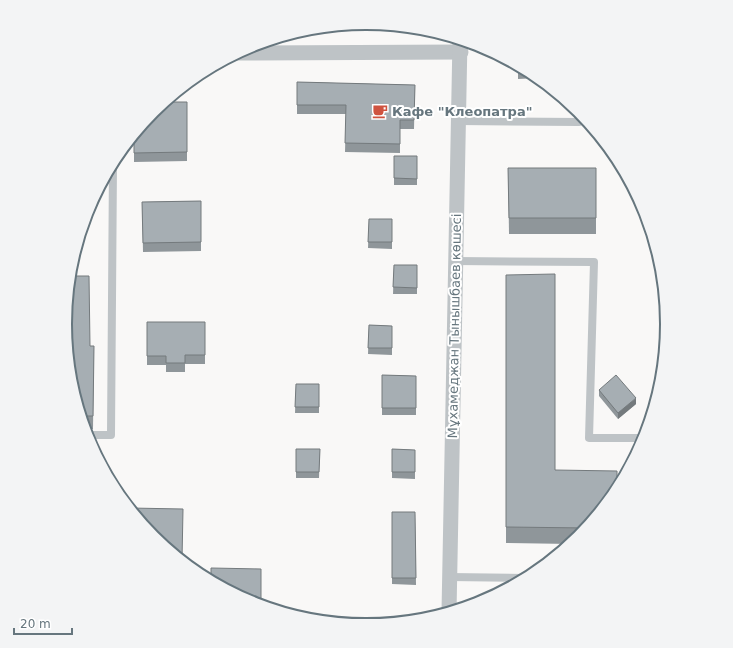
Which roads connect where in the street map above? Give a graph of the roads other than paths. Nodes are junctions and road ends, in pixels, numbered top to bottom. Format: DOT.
graph roads {
  1 [pos="460,46"];
  2 [pos="253,53"];
  3 [pos="578,120"];
  4 [pos="459,121"];
  5 [pos="113,176"];
  6 [pos="456,261"];
  7 [pos="94,435"];
  8 [pos="638,438"];
  9 [pos="450,577"];
  10 [pos="515,578"];
  11 [pos="449,606"];
  1 -- 2 [label="street"];
  1 -- 4 [label="street, Мұхамеджан Тынышбаев көшесі"];
  3 -- 4 [label="lane"];
  4 -- 6 [label="street, Мұхамеджан Тынышбаев көшесі"];
  5 -- 7 [label="lane"];
  6 -- 8 [label="lane"];
  6 -- 9 [label="street, Мұхамеджан Тынышбаев көшесі"];
  9 -- 10 [label="lane"];
  9 -- 11 [label="street, Мұхамеджан Тынышбаев көшесі"];
}
